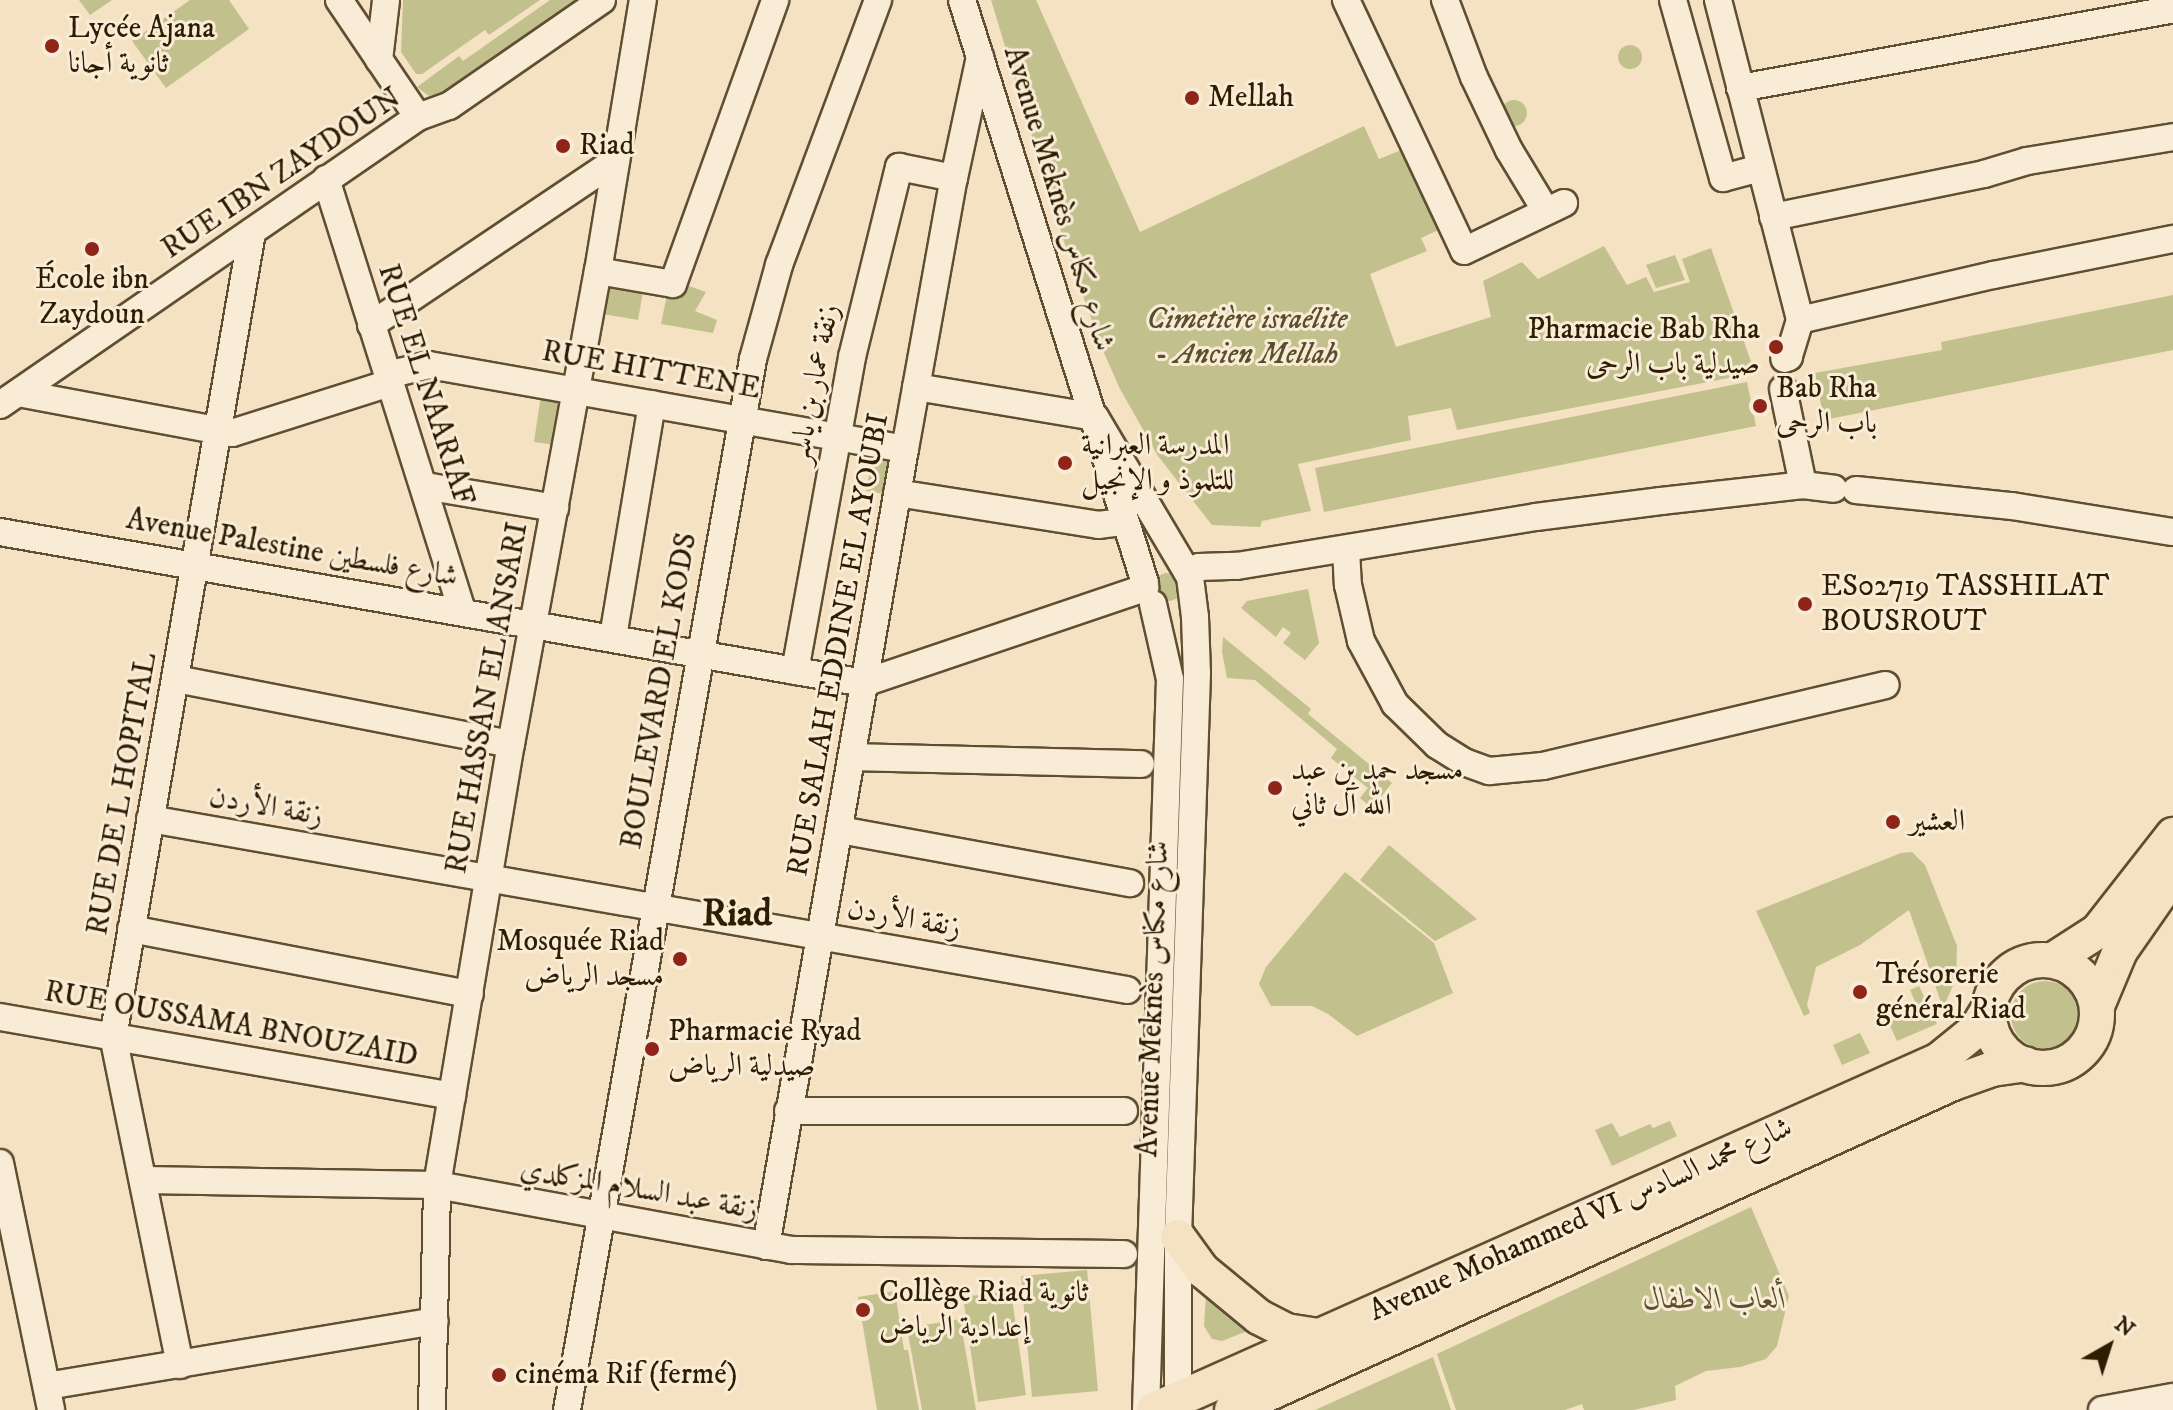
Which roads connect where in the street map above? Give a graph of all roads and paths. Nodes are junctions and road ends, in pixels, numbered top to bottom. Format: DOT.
graph roads {
  1 [pos="339,0"];
  2 [pos="386,0"];
  3 [pos="602,0"];
  4 [pos="643,0"];
  5 [pos="775,0"];
  6 [pos="878,0"];
  7 [pos="962,0"];
  8 [pos="1346,0"];
  9 [pos="1673,0"];
  10 [pos="1718,0"];
  11 [pos="1455,3"];
  12 [pos="2173,9"];
  13 [pos="980,57"];
  14 [pos="379,60"];
  15 [pos="1740,88"];
  16 [pos="418,117"];
  17 [pos="2173,137"];
  18 [pos="615,161"];
  19 [pos="1760,168"];
  20 [pos="954,178"];
  21 [pos="326,179"];
  22 [pos="1773,217"];
  23 [pos="252,232"];
  24 [pos="2173,239"];
  25 [pos="598,271"];
  26 [pos="1800,320"];
  27 [pos="371,325"];
  28 [pos="1784,359"];
  29 [pos="389,379"];
  30 [pos="916,387"];
  31 [pos="1783,389"];
  32 [pos="575,391"];
  33 [pos="9,399"];
  34 [pos="652,404"];
  35 [pos="1095,417"];
  36 [pos="741,420"];
  37 [pos="220,431"];
  38 [pos="836,436"];
  39 [pos="905,449"];
  40 [pos="1803,485"];
  41 [pos="425,486"];
  42 [pos="897,493"];
  43 [pos="555,508"];
  44 [pos="1124,522"];
  45 [pos="0,532"];
  46 [pos="2173,532"];
  47 [pos="1346,549"];
  48 [pos="196,566"];
  49 [pos="1189,580"];
  50 [pos="1144,594"];
  51 [pos="462,610"];
  52 [pos="533,623"];
  53 [pos="613,637"];
  54 [pos="699,653"];
  55 [pos="795,671"];
  56 [pos="176,679"];
  57 [pos="864,683"];
  58 [pos="1886,685"];
  59 [pos="511,744"];
  60 [pos="852,757"];
  61 [pos="1141,764"];
  62 [pos="150,819"];
  63 [pos="840,830"];
  64 [pos="2173,835"];
  65 [pos="2173,875"];
  66 [pos="488,878"];
  67 [pos="1130,883"];
  68 [pos="655,906"];
  69 [pos="131,929"];
  70 [pos="820,937"];
  71 [pos="2053,960"];
  72 [pos="1127,990"];
  73 [pos="470,994"];
  74 [pos="2097,1006"];
  75 [pos="1989,1008"];
  76 [pos="0,1017"];
  77 [pos="113,1037"];
  78 [pos="2026,1064"];
  79 [pos="452,1096"];
  80 [pos="788,1111"];
  81 [pos="1124,1111"];
  82 [pos="0,1163"];
  83 [pos="143,1180"];
  84 [pos="437,1185"];
  85 [pos="600,1216"];
  86 [pos="1178,1237"];
  87 [pos="766,1246"];
  88 [pos="1124,1254"];
  89 [pos="435,1321"];
  90 [pos="1322,1337"];
  91 [pos="180,1365"];
  92 [pos="1167,1393"];
  93 [pos="2173,1397"];
  94 [pos="49,1398"];
  95 [pos="432,1410"];
  96 [pos="567,1410"];
  97 [pos="1146,1410"];
  98 [pos="1232,1410"];
  99 [pos="2102,1410"];
  1 -- 14 [label="street"];
  2 -- 14 [label="street"];
  3 -- 16 [label="street, RUE IBN ZAYDOUN"];
  4 -- 18 [label="street, RUE HASSAN EL ANSARI"];
  5 -- 25 [label="street"];
  6 -- 36 [label="street, BOULEVARD EL KODS"];
  7 -- 13 [label="street, Avenue Meknès شارع مكناس"];
  8 -- 11 [label="street"];
  9 -- 19 [label="street"];
  10 -- 15 [label="street"];
  12 -- 15 [label="street"];
  13 -- 20 [label="street, RUE SALAH EDDINE EL AYOUBI"];
  13 -- 35 [label="street, Avenue Meknès شارع مكناس"];
  14 -- 16 [label="street"];
  15 -- 19 [label="street"];
  16 -- 21 [label="street, RUE IBN ZAYDOUN"];
  17 -- 22 [label="street"];
  18 -- 25 [label="street, RUE HASSAN EL ANSARI"];
  18 -- 27 [label="street"];
  19 -- 22 [label="street"];
  20 -- 30 [label="street, RUE SALAH EDDINE EL AYOUBI"];
  20 -- 38 [label="street, زنقة عمار بن ياسر"];
  21 -- 23 [label="street, RUE IBN ZAYDOUN"];
  21 -- 27 [label="street, RUE EL NAARIAF"];
  22 -- 26 [label="street"];
  23 -- 33 [label="street, RUE IBN ZAYDOUN"];
  23 -- 37 [label="street, RUE DE L HOPITAL"];
  24 -- 26 [label="street"];
  25 -- 32 [label="street, RUE HASSAN EL ANSARI"];
  26 -- 28 [label="street"];
  27 -- 29 [label="street, RUE EL NAARIAF"];
  29 -- 32 [label="street, RUE HITTENE"];
  29 -- 37 [label="street, RUE HITTENE"];
  29 -- 41 [label="street, RUE EL NAARIAF"];
  30 -- 35 [label="street"];
  30 -- 39 [label="street, RUE SALAH EDDINE EL AYOUBI"];
  31 -- 40 [label="street"];
  32 -- 34 [label="street, RUE HITTENE"];
  32 -- 43 [label="street, RUE HASSAN EL ANSARI"];
  33 -- 37 [label="street"];
  34 -- 36 [label="street, RUE HITTENE"];
  34 -- 53 [label="street"];
  35 -- 44 [label="street, Avenue Meknès شارع مكناس"];
  35 -- 49 [label="street, Avenue Meknès شارع مكناس"];
  36 -- 38 [label="street, RUE HITTENE"];
  36 -- 54 [label="street, BOULEVARD EL KODS"];
  37 -- 48 [label="street, RUE DE L HOPITAL"];
  38 -- 39 [label="street, RUE HITTENE"];
  38 -- 55 [label="street, زنقة عمار بن ياسر"];
  39 -- 42 [label="street, RUE SALAH EDDINE EL AYOUBI"];
  40 -- 46 [label="street"];
  40 -- 47 [label="street"];
  41 -- 43 [label="street"];
  41 -- 51 [label="street, RUE EL NAARIAF"];
  42 -- 44 [label="street"];
  42 -- 57 [label="street, RUE SALAH EDDINE EL AYOUBI"];
  43 -- 52 [label="street, RUE HASSAN EL ANSARI"];
  44 -- 50 [label="street, Avenue Meknès شارع مكناس"];
  45 -- 48 [label="street, Avenue Palestine شارع فلسطين"];
  47 -- 49 [label="street"];
  47 -- 58 [label="street"];
  48 -- 51 [label="street, Avenue Palestine شارع فلسطين"];
  48 -- 56 [label="street, RUE DE L HOPITAL"];
  49 -- 50 [label="street"];
  49 -- 50 [label="street"];
  49 -- 86 [label="street, Avenue Meknès شارع مكناس"];
  50 -- 57 [label="street, Avenue Palestine شارع فلسطين"];
  50 -- 92 [label="street, Avenue Meknès شارع مكناس"];
  51 -- 52 [label="street, Avenue Palestine شارع فلسطين"];
  52 -- 53 [label="street, Avenue Palestine شارع فلسطين"];
  52 -- 59 [label="street, RUE HASSAN EL ANSARI"];
  53 -- 54 [label="street, Avenue Palestine شارع فلسطين"];
  54 -- 55 [label="street, Avenue Palestine شارع فلسطين"];
  54 -- 68 [label="street, BOULEVARD EL KODS"];
  55 -- 57 [label="street, Avenue Palestine شارع فلسطين"];
  56 -- 59 [label="street"];
  56 -- 62 [label="street, RUE DE L HOPITAL"];
  57 -- 60 [label="street, RUE SALAH EDDINE EL AYOUBI"];
  59 -- 66 [label="street, RUE HASSAN EL ANSARI"];
  60 -- 61 [label="street"];
  60 -- 63 [label="street, RUE SALAH EDDINE EL AYOUBI"];
  62 -- 66 [label="street, زنقة الأردن"];
  62 -- 69 [label="street, RUE DE L HOPITAL"];
  63 -- 67 [label="street"];
  63 -- 70 [label="street, RUE SALAH EDDINE EL AYOUBI"];
  64 -- 71 [label="main road"];
  65 -- 74 [label="main road"];
  66 -- 68 [label="street, زنقة الأردن"];
  66 -- 73 [label="street, RUE HASSAN EL ANSARI"];
  68 -- 70 [label="street, زنقة الأردن"];
  68 -- 85 [label="street, BOULEVARD EL KODS"];
  69 -- 73 [label="street"];
  69 -- 77 [label="street, RUE DE L HOPITAL"];
  70 -- 72 [label="street, زنقة الأردن"];
  70 -- 80 [label="street, RUE SALAH EDDINE EL AYOUBI"];
  71 -- 74 [label="main road"];
  71 -- 75 [label="main road"];
  73 -- 79 [label="street, RUE HASSAN EL ANSARI"];
  74 -- 78 [label="main road"];
  75 -- 78 [label="main road"];
  75 -- 90 [label="main road, Avenue Mohammed VI شارع محمد السادس"];
  76 -- 77 [label="street, RUE OUSSAMA BNOUZAID"];
  77 -- 79 [label="street, RUE OUSSAMA BNOUZAID"];
  77 -- 83 [label="street, RUE DE L HOPITAL"];
  78 -- 98 [label="main road, Avenue Mohammed VI شارع محمد السادس"];
  79 -- 84 [label="street, RUE HASSAN EL ANSARI"];
  80 -- 81 [label="street"];
  80 -- 87 [label="street, RUE SALAH EDDINE EL AYOUBI"];
  82 -- 94 [label="street"];
  83 -- 84 [label="street, زنقة عبد السلام المزكلدي"];
  83 -- 91 [label="street, RUE DE L HOPITAL"];
  84 -- 85 [label="street, زنقة عبد السلام المزكلدي"];
  84 -- 89 [label="street, RUE HASSAN EL ANSARI"];
  85 -- 87 [label="street, زنقة عبد السلام المزكلدي"];
  85 -- 96 [label="street, BOULEVARD EL KODS"];
  86 -- 90 [label="main road"];
  86 -- 92 [label="street, Avenue Meknès شارع مكناس"];
  87 -- 88 [label="street, زنقة عبد السلام المزكلدي"];
  89 -- 91 [label="street"];
  89 -- 95 [label="street, RUE HASSAN EL ANSARI"];
  90 -- 92 [label="main road, Avenue Mohammed VI شارع محمد السادس"];
  91 -- 94 [label="street"];
  92 -- 97 [label="street, Avenue Meknès شارع مكناس"];
  93 -- 99 [label="street"];
}
